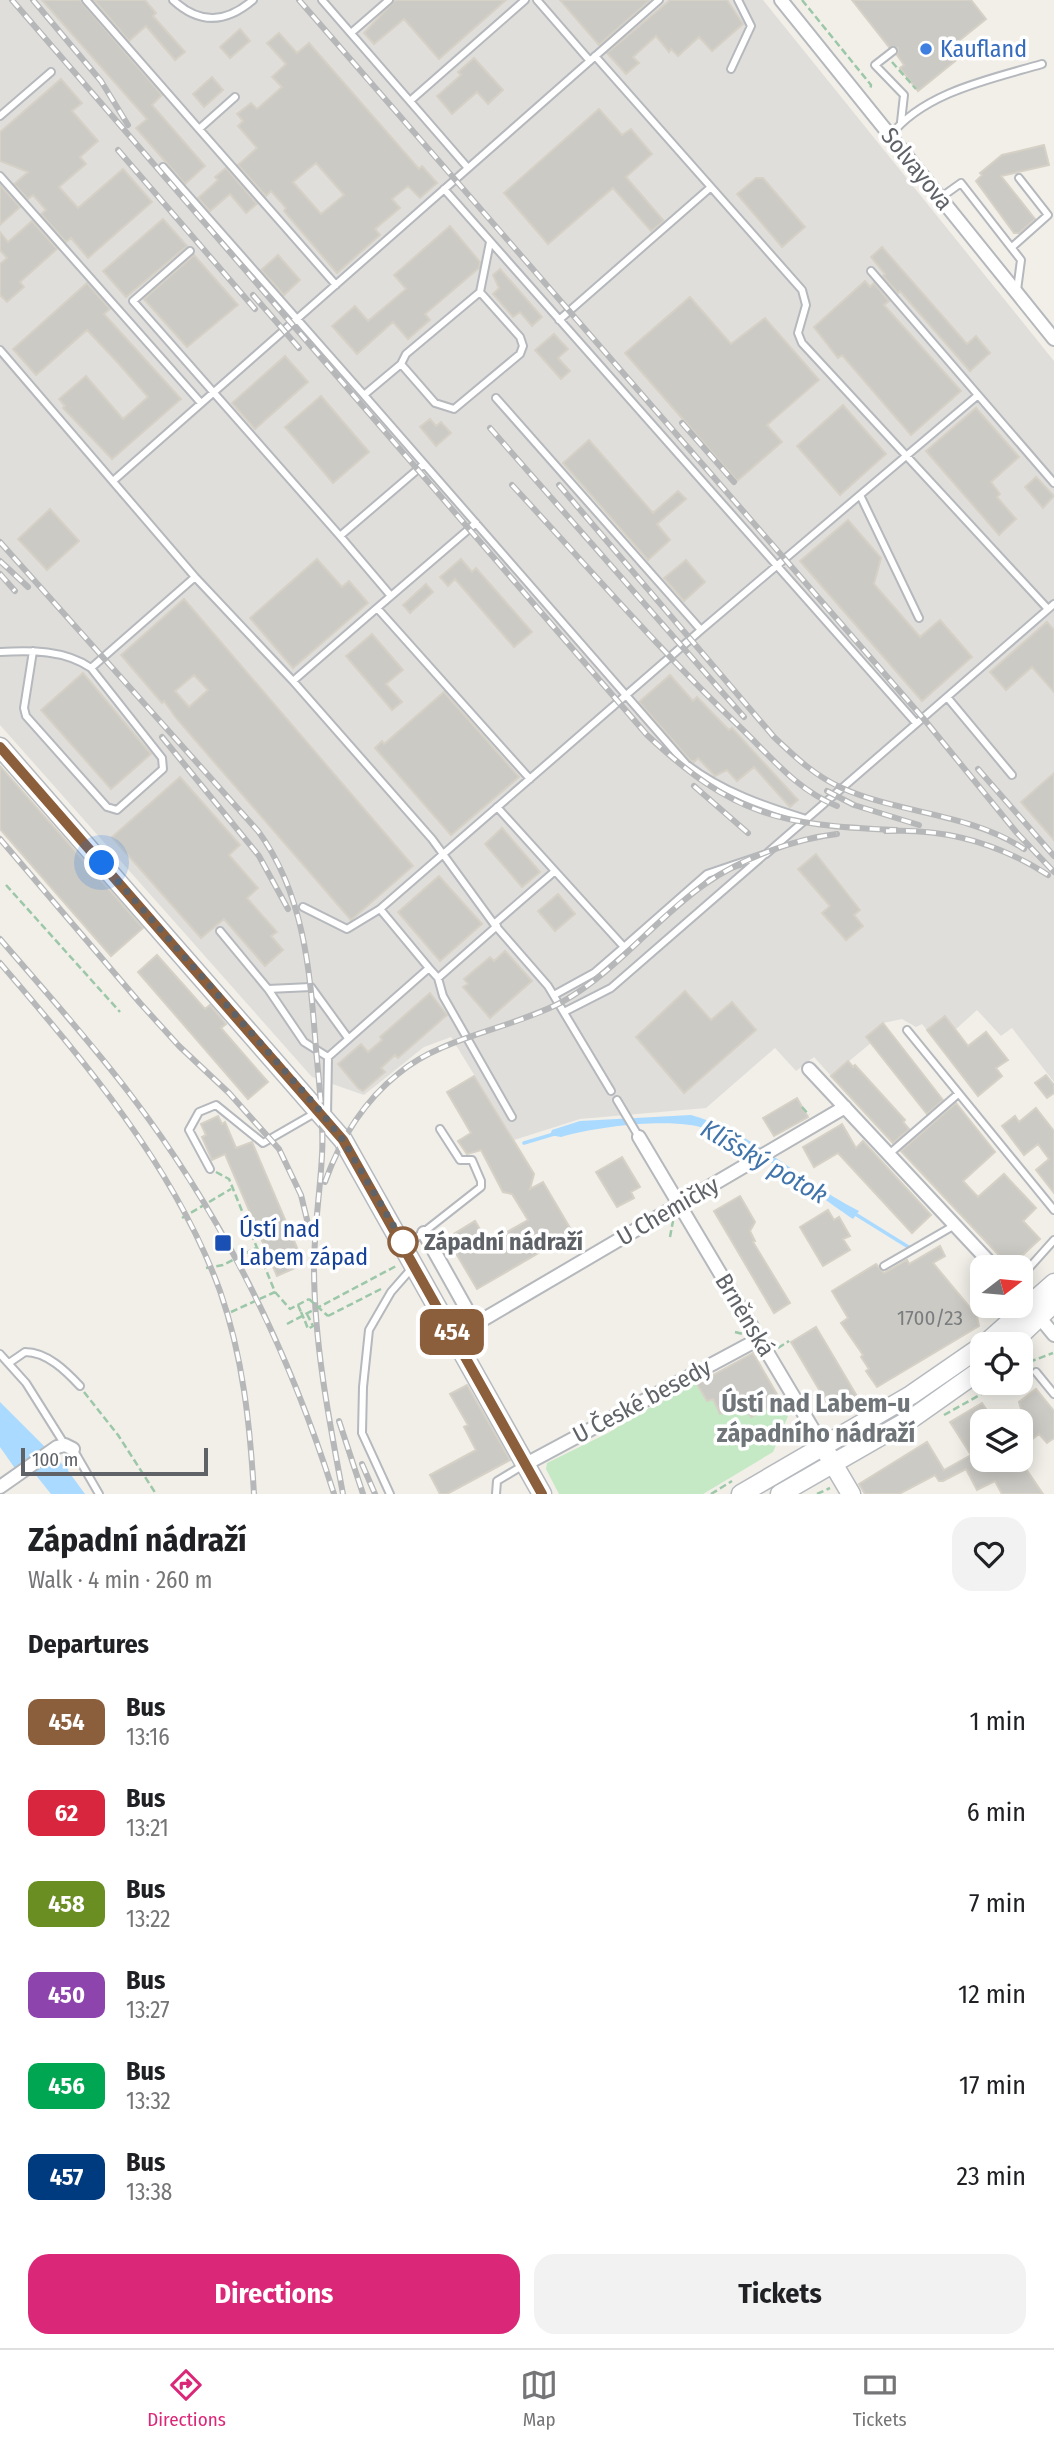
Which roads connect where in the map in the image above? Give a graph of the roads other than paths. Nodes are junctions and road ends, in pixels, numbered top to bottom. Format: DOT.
graph roads {
  1 [pos="86,0"];
  2 [pos="173,0"];
  3 [pos="253,0"];
  4 [pos="322,0"];
  5 [pos="389,0"];
  6 [pos="525,0"];
  7 [pos="537,0"];
  8 [pos="659,0"];
  9 [pos="738,0"];
  10 [pos="781,0"];
  11 [pos="351,33"];
  12 [pos="890,53"];
  13 [pos="593,59"];
  14 [pos="1042,64"];
  15 [pos="731,69"];
  16 [pos="51,72"];
  17 [pos="235,97"];
  18 [pos="410,101"];
  19 [pos="0,116"];
  20 [pos="901,121"];
  21 [pos="199,129"];
  22 [pos="890,136"];
  23 [pos="163,167"];
  24 [pos="468,168"];
  25 [pos="0,176"];
  26 [pos="1019,178"];
  27 [pos="711,187"];
  28 [pos="444,190"];
  29 [pos="940,198"];
  30 [pos="490,242"];
  31 [pos="1012,247"];
  32 [pos="190,251"];
  33 [pos="871,271"];
  34 [pos="335,285"];
  35 [pos="480,292"];
  36 [pos="1016,292"];
  37 [pos="298,318"];
  38 [pos="559,320"];
  39 [pos="1054,339"];
  40 [pos="0,350"];
  41 [pos="401,365"];
  42 [pos="214,391"];
  43 [pos="364,394"];
  44 [pos="977,396"];
  45 [pos="496,398"];
  46 [pos="201,403"];
  47 [pos="908,455"];
  48 [pos="424,464"];
  49 [pos="113,481"];
  50 [pos="1054,483"];
  51 [pos="860,495"];
  52 [pos="476,523"];
  53 [pos="340,536"];
  54 [pos="777,566"];
  55 [pos="195,577"];
  56 [pos="391,596"];
  57 [pos="1051,606"];
  58 [pos="377,608"];
  59 [pos="919,618"];
  60 [pos="702,630"];
  61 [pos="33,651"];
  62 [pos="0,652"];
  63 [pos="91,668"];
  64 [pos="293,681"];
  65 [pos="625,696"];
  66 [pos="947,697"];
  67 [pos="916,723"];
  68 [pos="0,747"];
  69 [pos="1012,775"];
  70 [pos="530,779"];
  71 [pos="497,807"];
  72 [pos="807,819"];
  73 [pos="443,854"];
  74 [pos="766,854"];
  75 [pos="555,871"];
  76 [pos="303,907"];
  77 [pos="380,909"];
  78 [pos="496,925"];
  79 [pos="220,931"];
  80 [pos="624,947"];
  81 [pos="429,968"];
  82 [pos="438,978"];
  83 [pos="268,989"];
  84 [pos="554,995"];
  85 [pos="564,1012"];
  86 [pos="907,1030"];
  87 [pos="348,1038"];
  88 [pos="328,1056"];
  89 [pos="810,1069"];
  90 [pos="611,1091"];
  91 [pos="958,1094"];
  92 [pos="617,1100"];
  93 [pos="845,1107"];
  94 [pos="324,1115"];
  95 [pos="512,1117"];
  96 [pos="440,1129"];
  97 [pos="637,1134"];
  98 [pos="889,1154"];
  99 [pos="210,1169"];
  100 [pos="679,1205"];
  101 [pos="1054,1210"];
  102 [pos="955,1225"];
  103 [pos="424,1233"];
  104 [pos="1054,1240"];
  105 [pos="983,1255"];
  106 [pos="407,1258"];
  107 [pos="1033,1263"];
  108 [pos="884,1266"];
  109 [pos="1054,1283"];
  110 [pos="1054,1303"];
  111 [pos="1033,1304"];
  112 [pos="1033,1306"];
  113 [pos="1033,1310"];
  114 [pos="1016,1318"];
  115 [pos="475,1324"];
  116 [pos="999,1332"];
  117 [pos="1054,1335"];
  118 [pos="455,1336"];
  119 [pos="759,1339"];
  120 [pos="0,1354"];
  121 [pos="970,1354"];
  122 [pos="9,1363"];
  123 [pos="1036,1372"];
  124 [pos="970,1378"];
  125 [pos="80,1386"];
  126 [pos="1054,1394"];
  127 [pos="823,1446"];
  128 [pos="64,1448"];
  129 [pos="833,1463"];
  130 [pos="526,1464"];
  131 [pos="4,1485"];
  132 [pos="99,1494"];
  133 [pos="390,1494"];
  134 [pos="496,1494"];
  135 [pos="542,1494"];
  136 [pos="741,1494"];
  137 [pos="780,1494"];
  138 [pos="851,1494"];
  1 -- 21 [label="lane"];
  2 -- 3 [label="lane"];
  4 -- 11 [label="lane"];
  5 -- 11 [label="lane"];
  6 -- 18 [label="lane"];
  7 -- 13 [label="lane"];
  8 -- 13 [label="lane"];
  9 -- 15 [label="lane"];
  10 -- 22 [label="street, Solvayova"];
  11 -- 18 [label="lane"];
  12 -- 20 [label="lane"];
  13 -- 24 [label="lane"];
  13 -- 27 [label="lane"];
  14 -- 20 [label="lane"];
  16 -- 19 [label="lane"];
  17 -- 21 [label="lane"];
  18 -- 24 [label="lane"];
  20 -- 22 [label="lane"];
  21 -- 34 [label="lane"];
  22 -- 29 [label="street, Solvayova"];
  23 -- 37 [label="lane"];
  24 -- 28 [label="lane"];
  25 -- 46 [label="lane"];
  26 -- 31 [label="lane"];
  27 -- 38 [label="lane"];
  27 -- 47 [label="lane"];
  28 -- 30 [label="lane"];
  28 -- 34 [label="lane"];
  29 -- 31 [label="lane"];
  29 -- 36 [label="street, Solvayova"];
  30 -- 35 [label="lane"];
  30 -- 38 [label="lane"];
  31 -- 36 [label="lane"];
  32 -- 42 [label="lane"];
  33 -- 44 [label="lane"];
  34 -- 37 [label="lane"];
  35 -- 41 [label="lane"];
  35 -- 41 [label="lane"];
  36 -- 39 [label="street, Solvayova"];
  37 -- 42 [label="lane"];
  37 -- 43 [label="lane"];
  38 -- 54 [label="lane"];
  40 -- 49 [label="lane"];
  41 -- 43 [label="lane"];
  42 -- 46 [label="lane"];
  42 -- 53 [label="lane"];
  43 -- 48 [label="lane"];
  44 -- 47 [label="lane"];
  44 -- 50 [label="lane"];
  45 -- 60 [label="lane"];
  46 -- 49 [label="lane"];
  47 -- 51 [label="lane"];
  47 -- 57 [label="lane"];
  48 -- 52 [label="lane"];
  48 -- 53 [label="lane"];
  49 -- 55 [label="lane"];
  51 -- 54 [label="lane"];
  51 -- 59 [label="lane"];
  52 -- 56 [label="lane"];
  52 -- 65 [label="lane"];
  53 -- 56 [label="lane"];
  54 -- 60 [label="lane"];
  54 -- 67 [label="lane"];
  55 -- 63 [label="lane"];
  55 -- 64 [label="lane"];
  56 -- 58 [label="lane"];
  57 -- 66 [label="lane"];
  58 -- 64 [label="lane"];
  58 -- 70 [label="lane"];
  60 -- 65 [label="lane"];
  61 -- 62 [label="lane"];
  61 -- 63 [label="lane"];
  61 -- 63 [label="lane"];
  64 -- 73 [label="lane"];
  65 -- 70 [label="lane"];
  65 -- 72 [label="lane"];
  66 -- 67 [label="lane"];
  66 -- 69 [label="lane"];
  67 -- 72 [label="lane"];
  68 -- 94 [label="street"];
  70 -- 71 [label="lane"];
  71 -- 73 [label="lane"];
  71 -- 75 [label="lane"];
  72 -- 74 [label="lane"];
  73 -- 77 [label="lane"];
  73 -- 78 [label="lane"];
  74 -- 80 [label="lane"];
  74 -- 85 [label="lane"];
  75 -- 78 [label="lane"];
  75 -- 80 [label="lane"];
  76 -- 77 [label="lane"];
  77 -- 81 [label="lane"];
  78 -- 82 [label="lane"];
  78 -- 84 [label="lane"];
  79 -- 83 [label="lane"];
  80 -- 84 [label="lane"];
  81 -- 82 [label="lane"];
  81 -- 87 [label="lane"];
  82 -- 95 [label="lane"];
  83 -- 87 [label="lane"];
  83 -- 88 [label="lane"];
  84 -- 85 [label="lane"];
  85 -- 90 [label="lane"];
  86 -- 91 [label="lane"];
  87 -- 88 [label="lane"];
  88 -- 94 [label="lane"];
  89 -- 93 [label="street"];
  91 -- 98 [label="lane"];
  91 -- 101 [label="lane"];
  92 -- 97 [label="lane"];
  93 -- 98 [label="street"];
  93 -- 100 [label="street, U Chemičky"];
  94 -- 99 [label="lane"];
  94 -- 106 [label="street"];
  96 -- 103 [label="lane"];
  97 -- 100 [label="street, Brněnská"];
  98 -- 102 [label="street"];
  100 -- 115 [label="street, U Chemičky"];
  100 -- 119 [label="street, Brněnská"];
  102 -- 105 [label="street"];
  102 -- 108 [label="lane"];
  103 -- 106 [label="lane"];
  103 -- 115 [label="street"];
  104 -- 107 [label="lane"];
  106 -- 118 [label="street"];
  106 -- 133 [label="lane"];
  109 -- 111 [label="street"];
  110 -- 112 [label="street"];
  113 -- 117 [label="street"];
  114 -- 116 [label="street"];
  115 -- 118 [label="street, U Chemičky"];
  118 -- 130 [label="street"];
  119 -- 127 [label="street, Brněnská"];
  119 -- 130 [label="street, U České besedy"];
  120 -- 122 [label="lane"];
  121 -- 127 [label="street"];
  122 -- 125 [label="lane"];
  122 -- 128 [label="lane"];
  123 -- 126 [label="lane"];
  124 -- 129 [label="street"];
  127 -- 129 [label="street, Brněnská"];
  127 -- 136 [label="street"];
  128 -- 131 [label="street"];
  128 -- 132 [label="lane"];
  129 -- 137 [label="street"];
  129 -- 138 [label="street, Brněnská"];
  130 -- 134 [label="lane"];
  130 -- 135 [label="street"];
}
